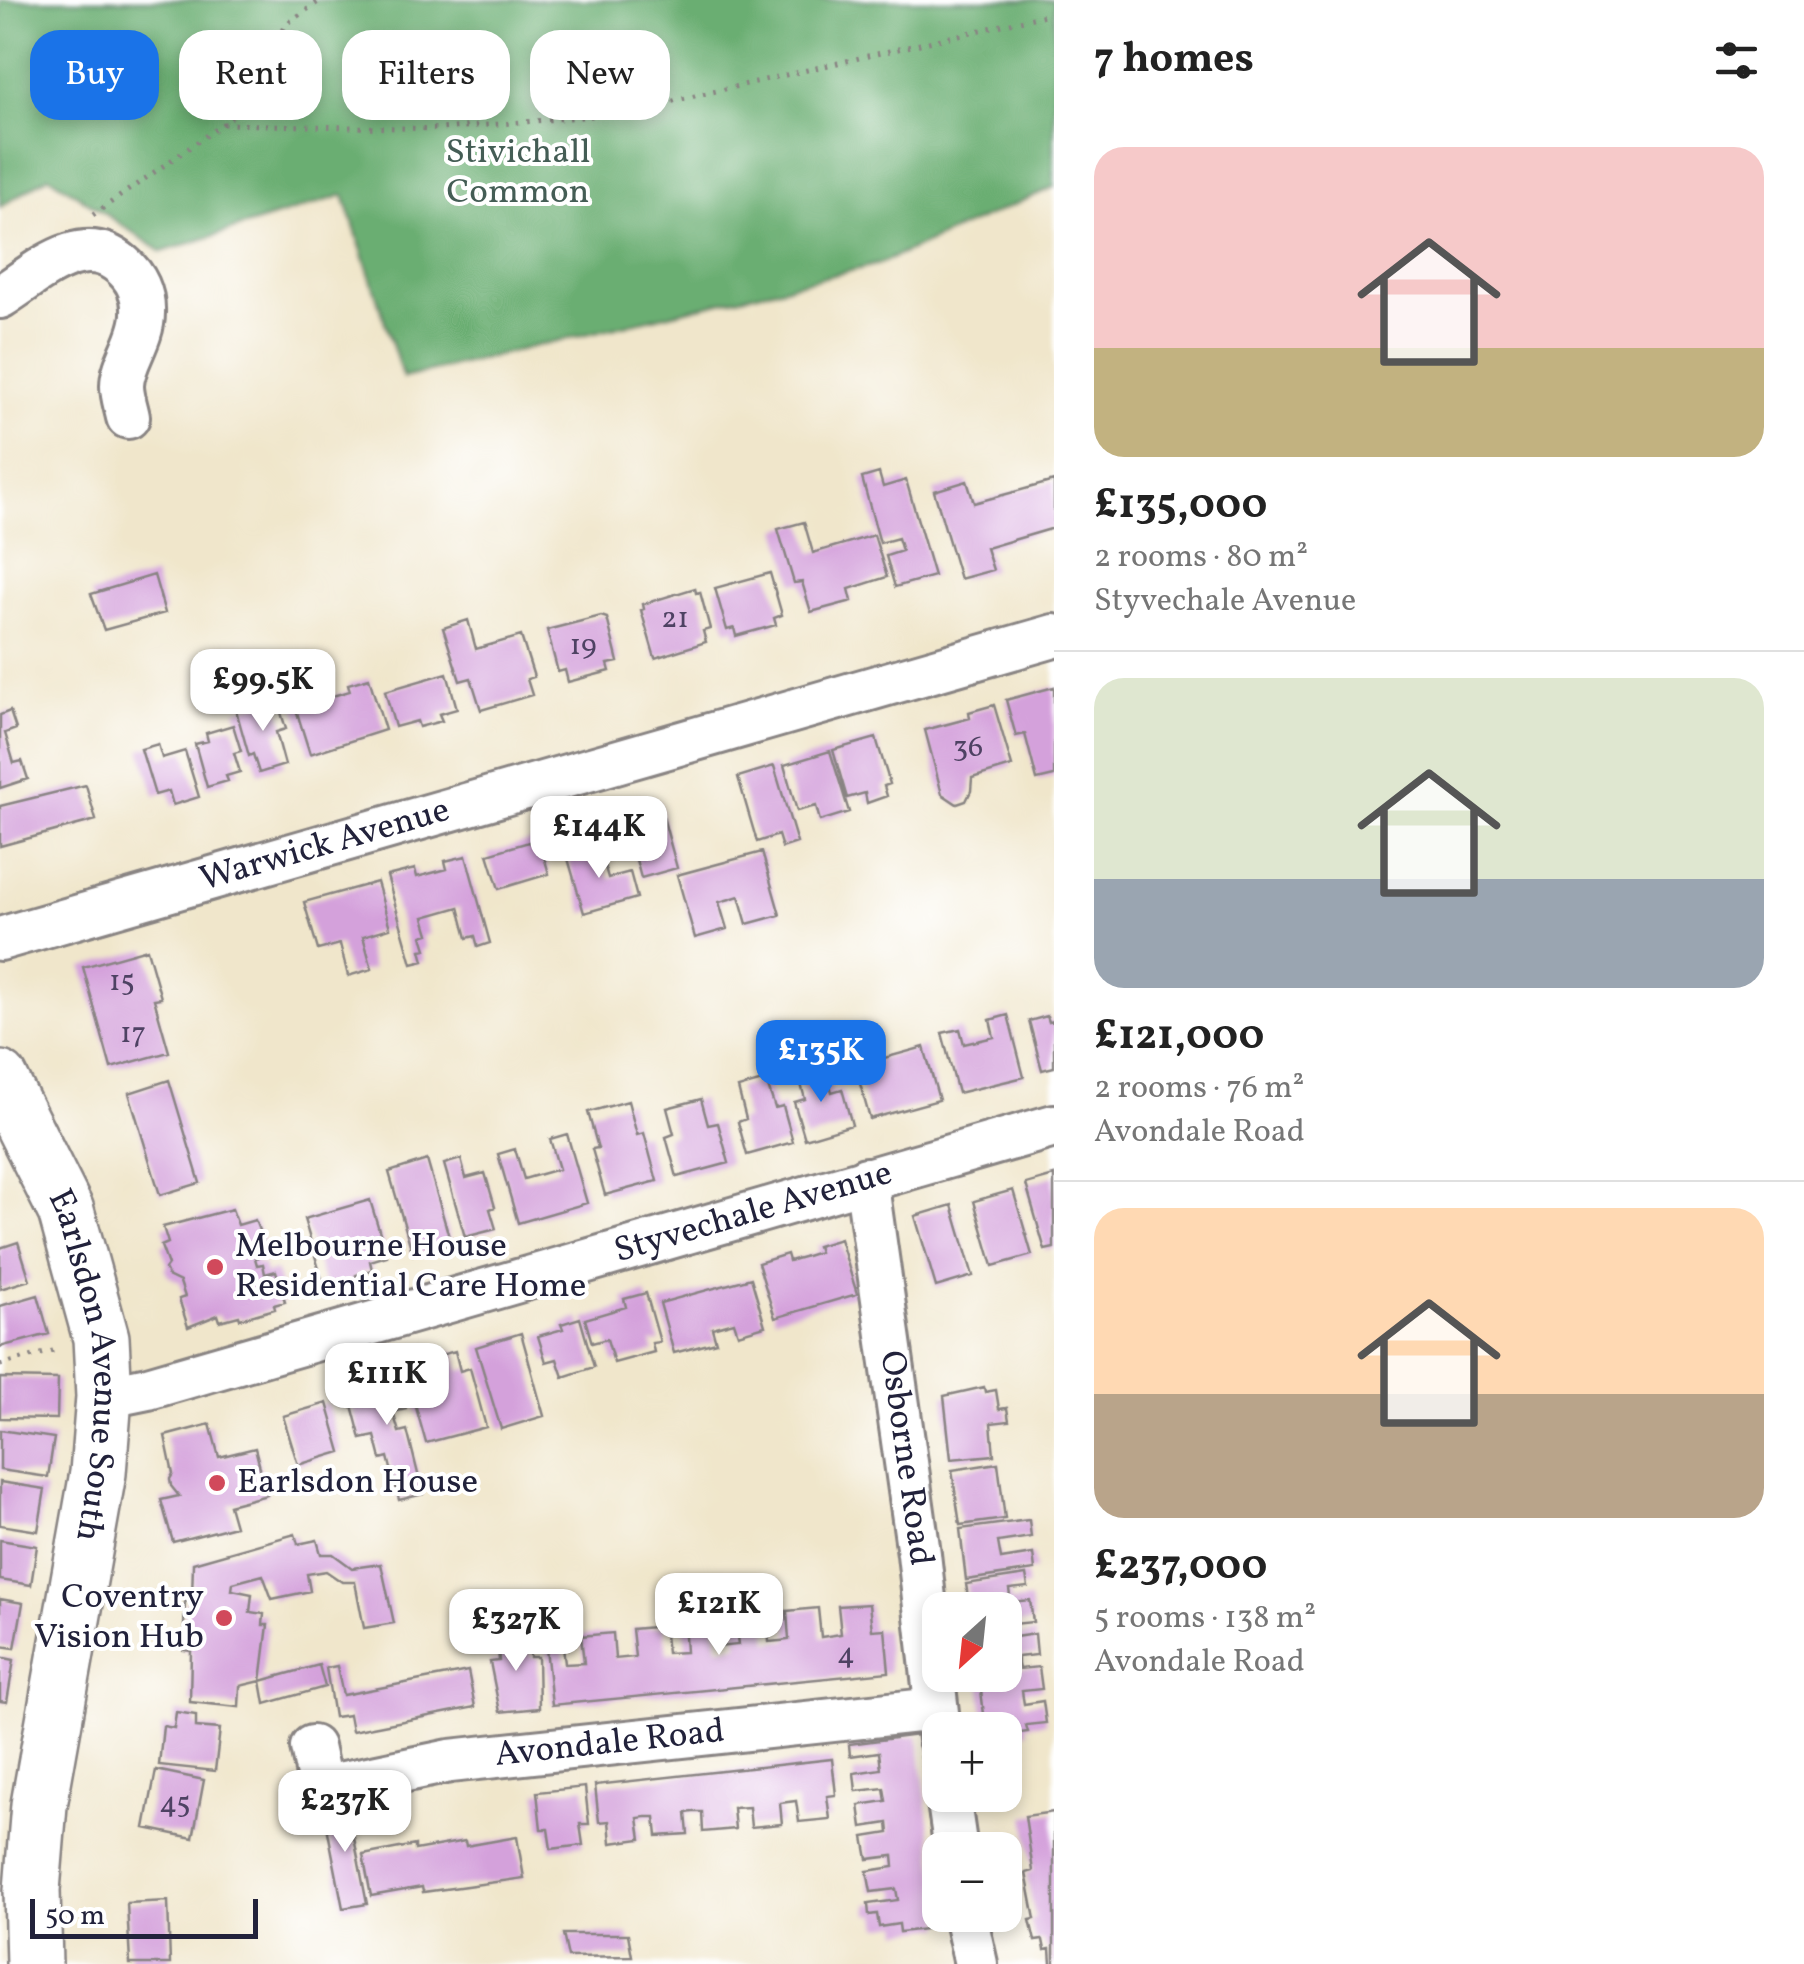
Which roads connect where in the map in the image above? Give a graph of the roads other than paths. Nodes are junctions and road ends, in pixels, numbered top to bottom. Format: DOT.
graph roads {
  1 [pos="0,296"];
  2 [pos="128,417"];
  3 [pos="1054,636"];
  4 [pos="0,939"];
  5 [pos="0,1079"];
  6 [pos="1054,1126"];
  7 [pos="866,1179"];
  8 [pos="104,1397"];
  9 [pos="937,1712"];
  10 [pos="922,1725"];
  11 [pos="312,1747"];
  12 [pos="969,1932"];
  13 [pos="34,1964"];
  14 [pos="976,1964"];
  1 -- 2 [label="street"];
  3 -- 4 [label="street, Warwick Avenue"];
  5 -- 8 [label="main road, Earlsdon Avenue South"];
  6 -- 7 [label="street, Styvechale Avenue"];
  7 -- 8 [label="street, Styvechale Avenue"];
  7 -- 9 [label="street, Osborne Road"];
  8 -- 13 [label="main road, Earlsdon Avenue South"];
  10 -- 11 [label="street, Avondale Road"];
  12 -- 14 [label="street"];
}
